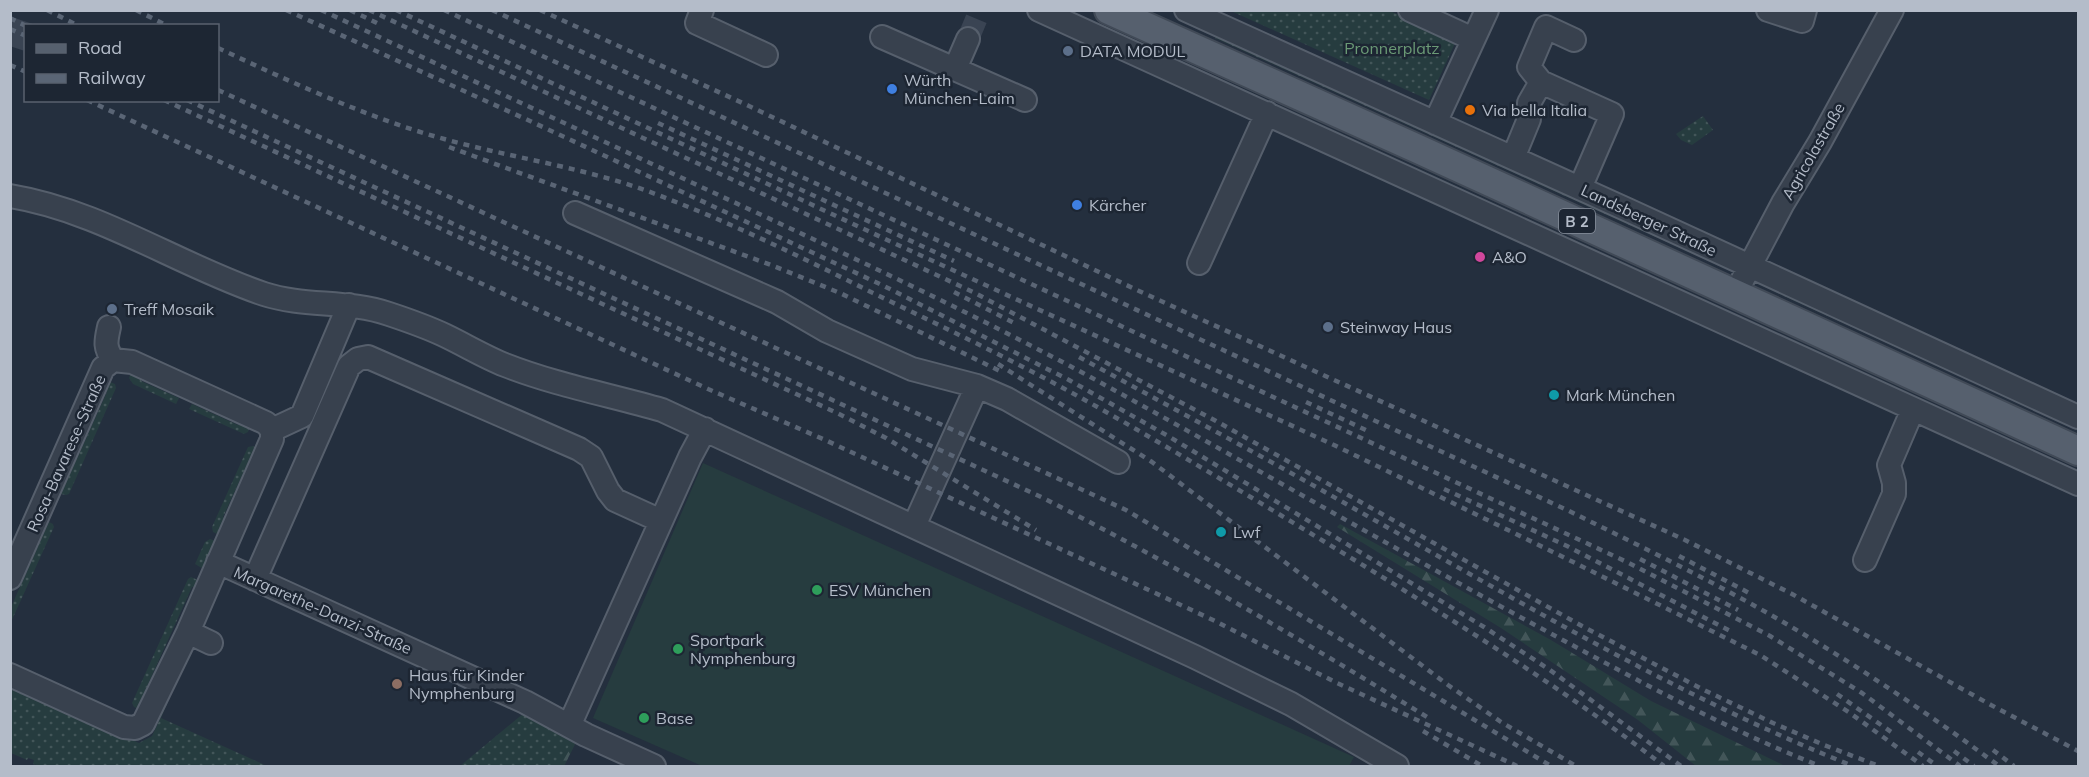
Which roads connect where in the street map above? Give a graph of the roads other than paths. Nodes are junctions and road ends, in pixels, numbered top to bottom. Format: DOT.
graph roads {
  1 [pos="702,10"];
  2 [pos="1039,10"];
  3 [pos="1109,10"];
  4 [pos="1410,10"];
  5 [pos="1487,10"];
  6 [pos="1768,10"];
  7 [pos="1806,10"];
  8 [pos="1892,10"];
  9 [pos="1190,11"];
  10 [pos="882,37"];
  11 [pos="968,39"];
  12 [pos="1473,39"];
  13 [pos="1574,40"];
  14 [pos="1178,41"];
  15 [pos="766,55"];
  16 [pos="1166,67"];
  17 [pos="955,69"];
  18 [pos="1541,82"];
  19 [pos="1025,100"];
  20 [pos="1267,113"];
  21 [pos="1435,123"];
  22 [pos="1513,158"];
  23 [pos="1580,188"];
  24 [pos="10,196"];
  25 [pos="575,213"];
  26 [pos="1199,263"];
  27 [pos="1749,266"];
  28 [pos="1737,294"];
  29 [pos="349,305"];
  30 [pos="1725,321"];
  31 [pos="109,327"];
  32 [pos="113,360"];
  33 [pos="977,386"];
  34 [pos="1913,409"];
  35 [pos="2079,417"];
  36 [pos="705,429"];
  37 [pos="272,430"];
  38 [pos="2079,451"];
  39 [pos="1118,462"];
  40 [pos="2079,484"];
  41 [pos="661,521"];
  42 [pos="914,526"];
  43 [pos="1865,560"];
  44 [pos="218,562"];
  45 [pos="10,578"];
  46 [pos="255,579"];
  47 [pos="188,632"];
  48 [pos="211,643"];
  49 [pos="10,675"];
  50 [pos="569,726"];
  51 [pos="654,766"];
  52 [pos="1397,766"];
  1 -- 15 [label="street"];
  2 -- 16 [label="street"];
  3 -- 14 [label="main road, Landsberger Straße / B 2"];
  4 -- 12 [label="street"];
  5 -- 12 [label="street"];
  6 -- 7 [label="street"];
  8 -- 27 [label="street, Agricolastraße"];
  9 -- 14 [label="street"];
  9 -- 21 [label="street, Landsberger Straße"];
  10 -- 17 [label="street"];
  11 -- 17 [label="street"];
  12 -- 21 [label="street"];
  13 -- 18 [label="street"];
  14 -- 16 [label="street"];
  14 -- 28 [label="main road, Landsberger Straße / B 2"];
  16 -- 20 [label="street"];
  17 -- 19 [label="street"];
  18 -- 22 [label="street"];
  18 -- 23 [label="street"];
  20 -- 26 [label="street"];
  20 -- 30 [label="street"];
  21 -- 22 [label="street, Landsberger Straße"];
  22 -- 23 [label="street, Landsberger Straße"];
  23 -- 27 [label="street, Landsberger Straße"];
  24 -- 29 [label="street"];
  25 -- 33 [label="street"];
  27 -- 28 [label="street, Agricolastraße"];
  27 -- 35 [label="street, Landsberger Straße"];
  28 -- 30 [label="street"];
  28 -- 38 [label="main road, Landsberger Straße / B 2"];
  29 -- 36 [label="street"];
  29 -- 37 [label="street"];
  30 -- 34 [label="street"];
  31 -- 32 [label="street"];
  32 -- 37 [label="street, Rosa-Bavarese-Straße"];
  32 -- 45 [label="street, Rosa-Bavarese-Straße"];
  33 -- 39 [label="street"];
  33 -- 42 [label="street"];
  34 -- 40 [label="street"];
  34 -- 43 [label="street"];
  36 -- 41 [label="street"];
  36 -- 42 [label="street"];
  37 -- 44 [label="street"];
  41 -- 46 [label="street"];
  41 -- 50 [label="street"];
  42 -- 52 [label="street"];
  44 -- 46 [label="street, Margarethe-Danzi-Straße"];
  44 -- 47 [label="street, Margarethe-Danzi-Straße"];
  46 -- 50 [label="street, Margarethe-Danzi-Straße"];
  47 -- 48 [label="street"];
  47 -- 49 [label="street, Margarethe-Danzi-Straße"];
  50 -- 51 [label="street, Margarethe-Danzi-Straße"];
}
